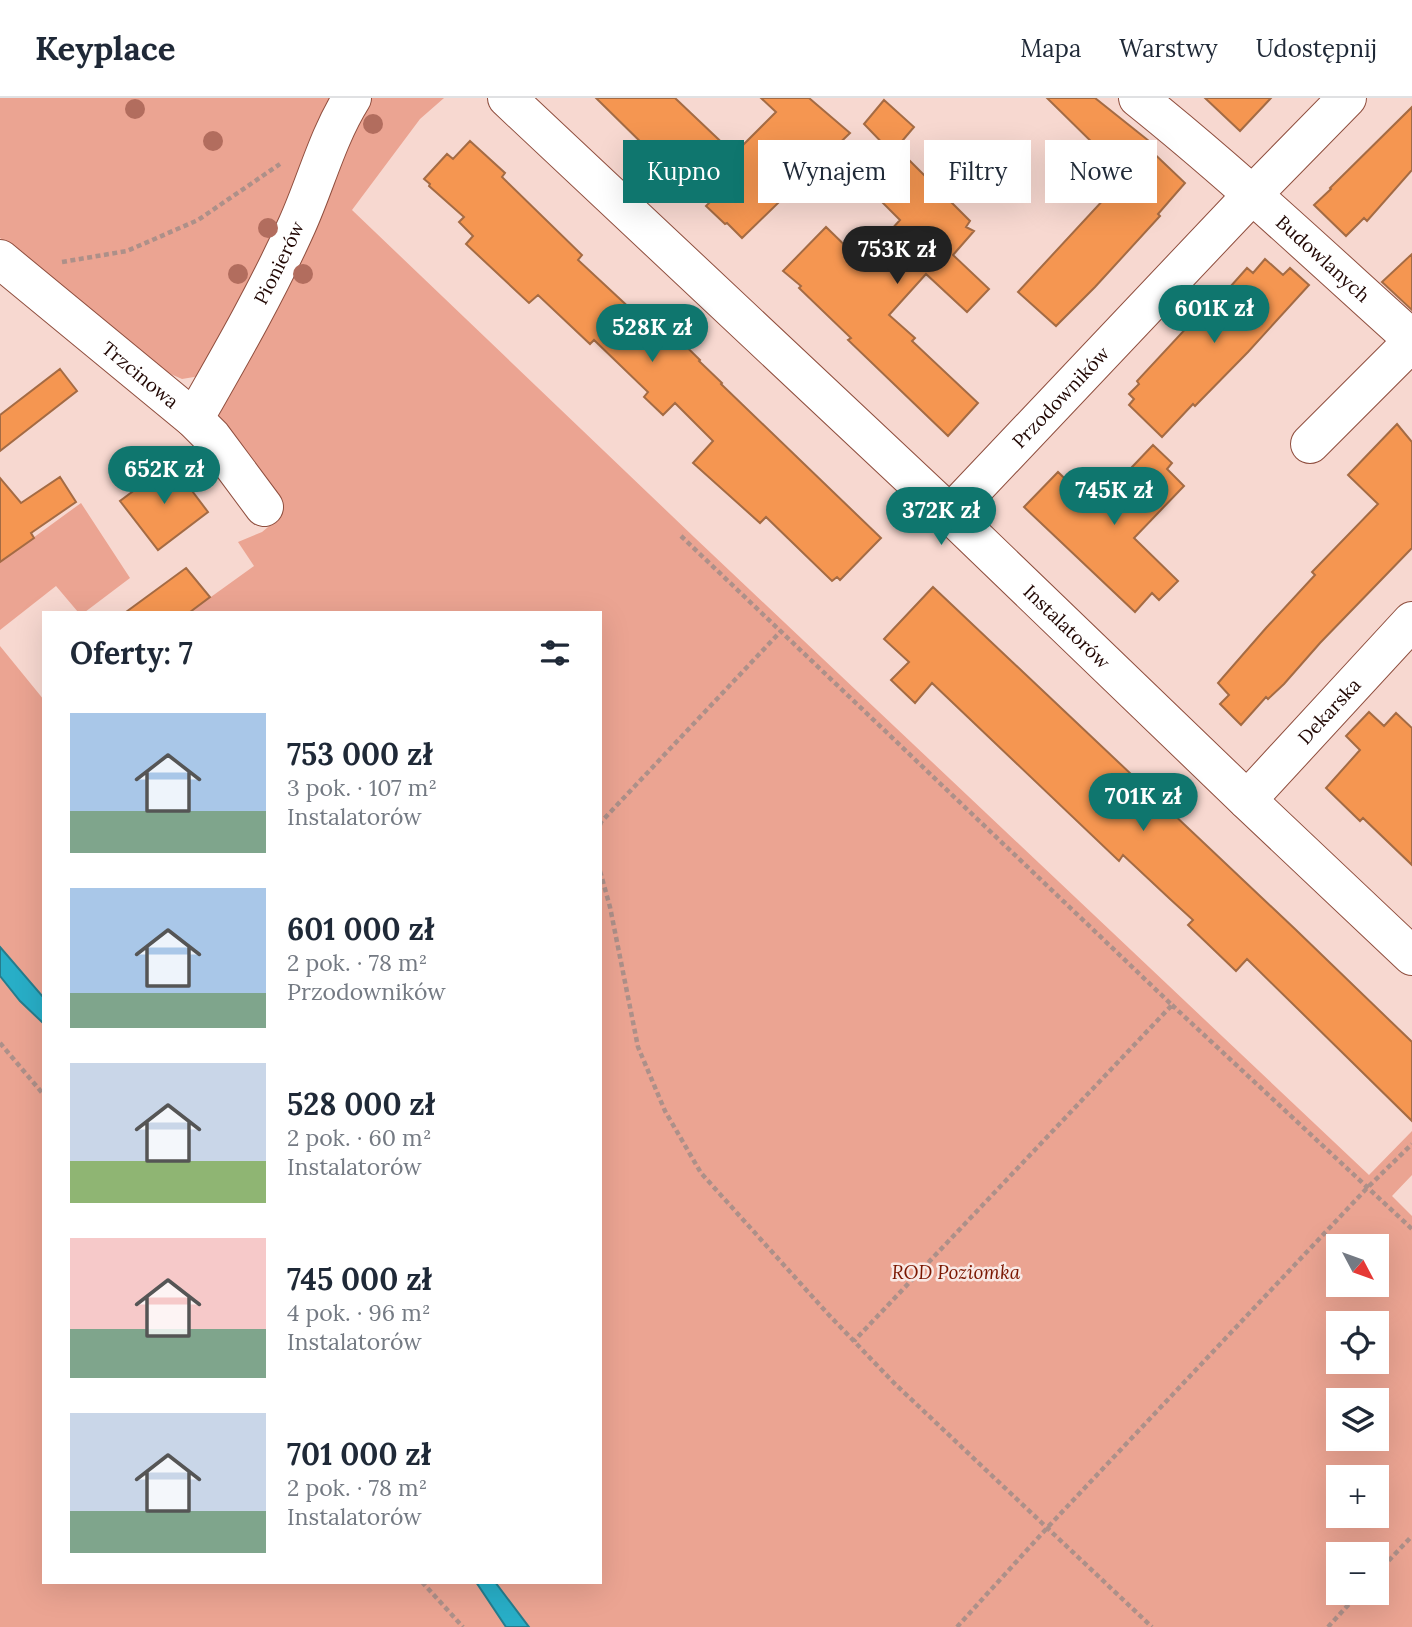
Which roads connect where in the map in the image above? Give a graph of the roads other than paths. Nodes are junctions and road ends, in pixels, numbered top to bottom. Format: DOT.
graph roads {
  1 [pos="352,98"];
  2 [pos="507,98"];
  3 [pos="1139,98"];
  4 [pos="1347,98"];
  5 [pos="1252,195"];
  6 [pos="0,260"];
  7 [pos="1412,340"];
  8 [pos="194,419"];
  9 [pos="1310,444"];
  10 [pos="264,507"];
  11 [pos="950,514"];
  12 [pos="1412,621"];
  13 [pos="1247,800"];
  14 [pos="1412,956"];
  1 -- 8 [label="street, Pionierów"];
  2 -- 11 [label="street, Instalatorów"];
  3 -- 5 [label="street, Budowlanych"];
  4 -- 5 [label="street, Przodowników"];
  5 -- 7 [label="street, Budowlanych"];
  5 -- 11 [label="street, Przodowników"];
  6 -- 8 [label="street, Trzcinowa"];
  7 -- 9 [label="street, Budowlanych"];
  8 -- 10 [label="street, Trzcinowa"];
  11 -- 13 [label="street, Instalatorów"];
  12 -- 13 [label="street, Dekarska"];
  13 -- 14 [label="street, Instalatorów"];
}
